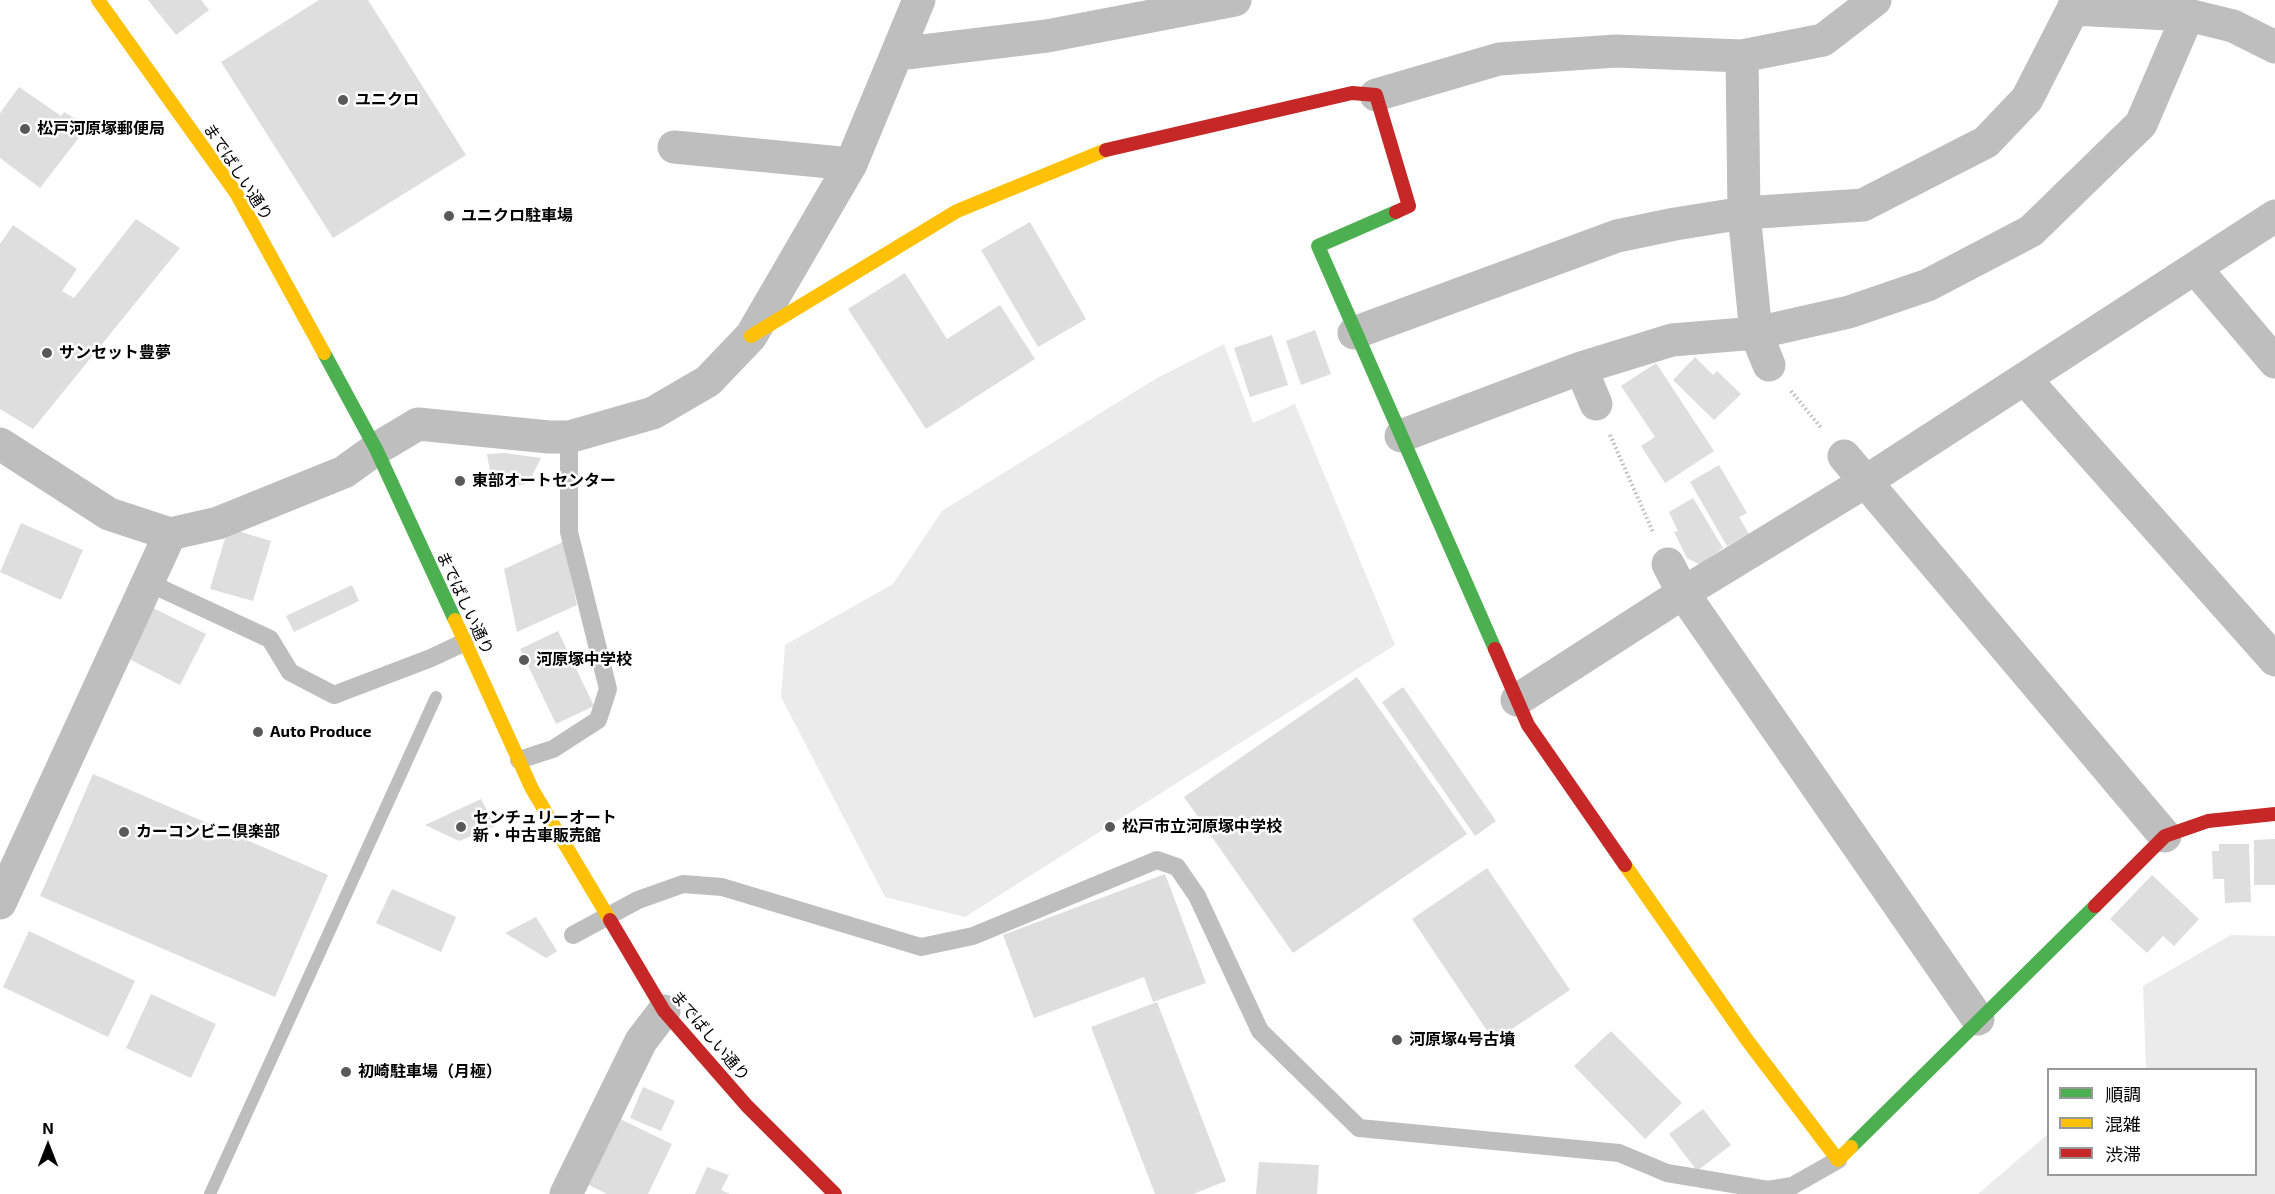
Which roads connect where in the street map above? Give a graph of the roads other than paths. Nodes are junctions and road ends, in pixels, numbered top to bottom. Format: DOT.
graph roads {
  1 [pos="99,0"];
  2 [pos="919,0"];
  3 [pos="1235,0"];
  4 [pos="1875,0"];
  5 [pos="2074,5"];
  6 [pos="2188,15"];
  7 [pos="2275,47"];
  8 [pos="898,54"];
  9 [pos="1742,56"];
  10 [pos="1376,95"];
  11 [pos="674,147"];
  12 [pos="851,164"];
  13 [pos="1744,213"];
  14 [pos="2275,216"];
  15 [pos="2195,268"];
  16 [pos="1354,333"];
  17 [pos="1756,333"];
  18 [pos="751,336"];
  19 [pos="2275,362"];
  20 [pos="1769,365"];
  21 [pos="1581,368"];
  22 [pos="2025,379"];
  23 [pos="1596,404"];
  24 [pos="1401,436"];
  25 [pos="569,437"];
  26 [pos="0,444"];
  27 [pos="376,449"];
  28 [pos="1844,456"];
  29 [pos="1865,482"];
  30 [pos="170,534"];
  31 [pos="1668,564"];
  32 [pos="147,582"];
  33 [pos="1683,593"];
  34 [pos="465,642"];
  35 [pos="2275,660"];
  36 [pos="1517,700"];
  37 [pos="519,760"];
  38 [pos="2275,814"];
  39 [pos="2165,836"];
  40 [pos="0,903"];
  41 [pos="608,917"];
  42 [pos="573,935"];
  43 [pos="664,1011"];
  44 [pos="1978,1019"];
  45 [pos="1838,1160"];
  46 [pos="566,1194"];
  47 [pos="835,1194"];
  1 -- 27 [label="street, までばしい通り"];
  2 -- 8 [label="street"];
  3 -- 8 [label="street"];
  4 -- 9 [label="street"];
  5 -- 6 [label="street"];
  5 -- 13 [label="street"];
  6 -- 7 [label="street"];
  6 -- 17 [label="street"];
  8 -- 12 [label="street"];
  9 -- 10 [label="street"];
  9 -- 13 [label="street"];
  10 -- 16 [label="street"];
  10 -- 18 [label="street"];
  11 -- 12 [label="street"];
  12 -- 18 [label="street"];
  13 -- 16 [label="street"];
  13 -- 17 [label="street"];
  14 -- 15 [label="street"];
  15 -- 19 [label="street"];
  15 -- 22 [label="street"];
  16 -- 24 [label="street"];
  17 -- 20 [label="street"];
  17 -- 21 [label="street"];
  18 -- 25 [label="street"];
  21 -- 23 [label="street"];
  21 -- 24 [label="street"];
  22 -- 29 [label="street"];
  22 -- 35 [label="street"];
  24 -- 36 [label="street"];
  25 -- 27 [label="street"];
  25 -- 37 [label="lane"];
  26 -- 30 [label="street"];
  27 -- 30 [label="street"];
  27 -- 34 [label="street, までばしい通り"];
  28 -- 29 [label="street"];
  29 -- 33 [label="street"];
  29 -- 39 [label="street"];
  30 -- 32 [label="street"];
  31 -- 33 [label="street"];
  32 -- 34 [label="lane"];
  32 -- 40 [label="street"];
  33 -- 36 [label="street"];
  33 -- 44 [label="street"];
  34 -- 37 [label="street, までばしい通り"];
  36 -- 45 [label="street"];
  37 -- 41 [label="street, までばしい通り"];
  38 -- 39 [label="street"];
  39 -- 44 [label="street"];
  41 -- 42 [label="lane"];
  41 -- 43 [label="street, までばしい通り"];
  41 -- 45 [label="lane"];
  43 -- 46 [label="street"];
  43 -- 47 [label="street, までばしい通り"];
  44 -- 45 [label="street"];
}
